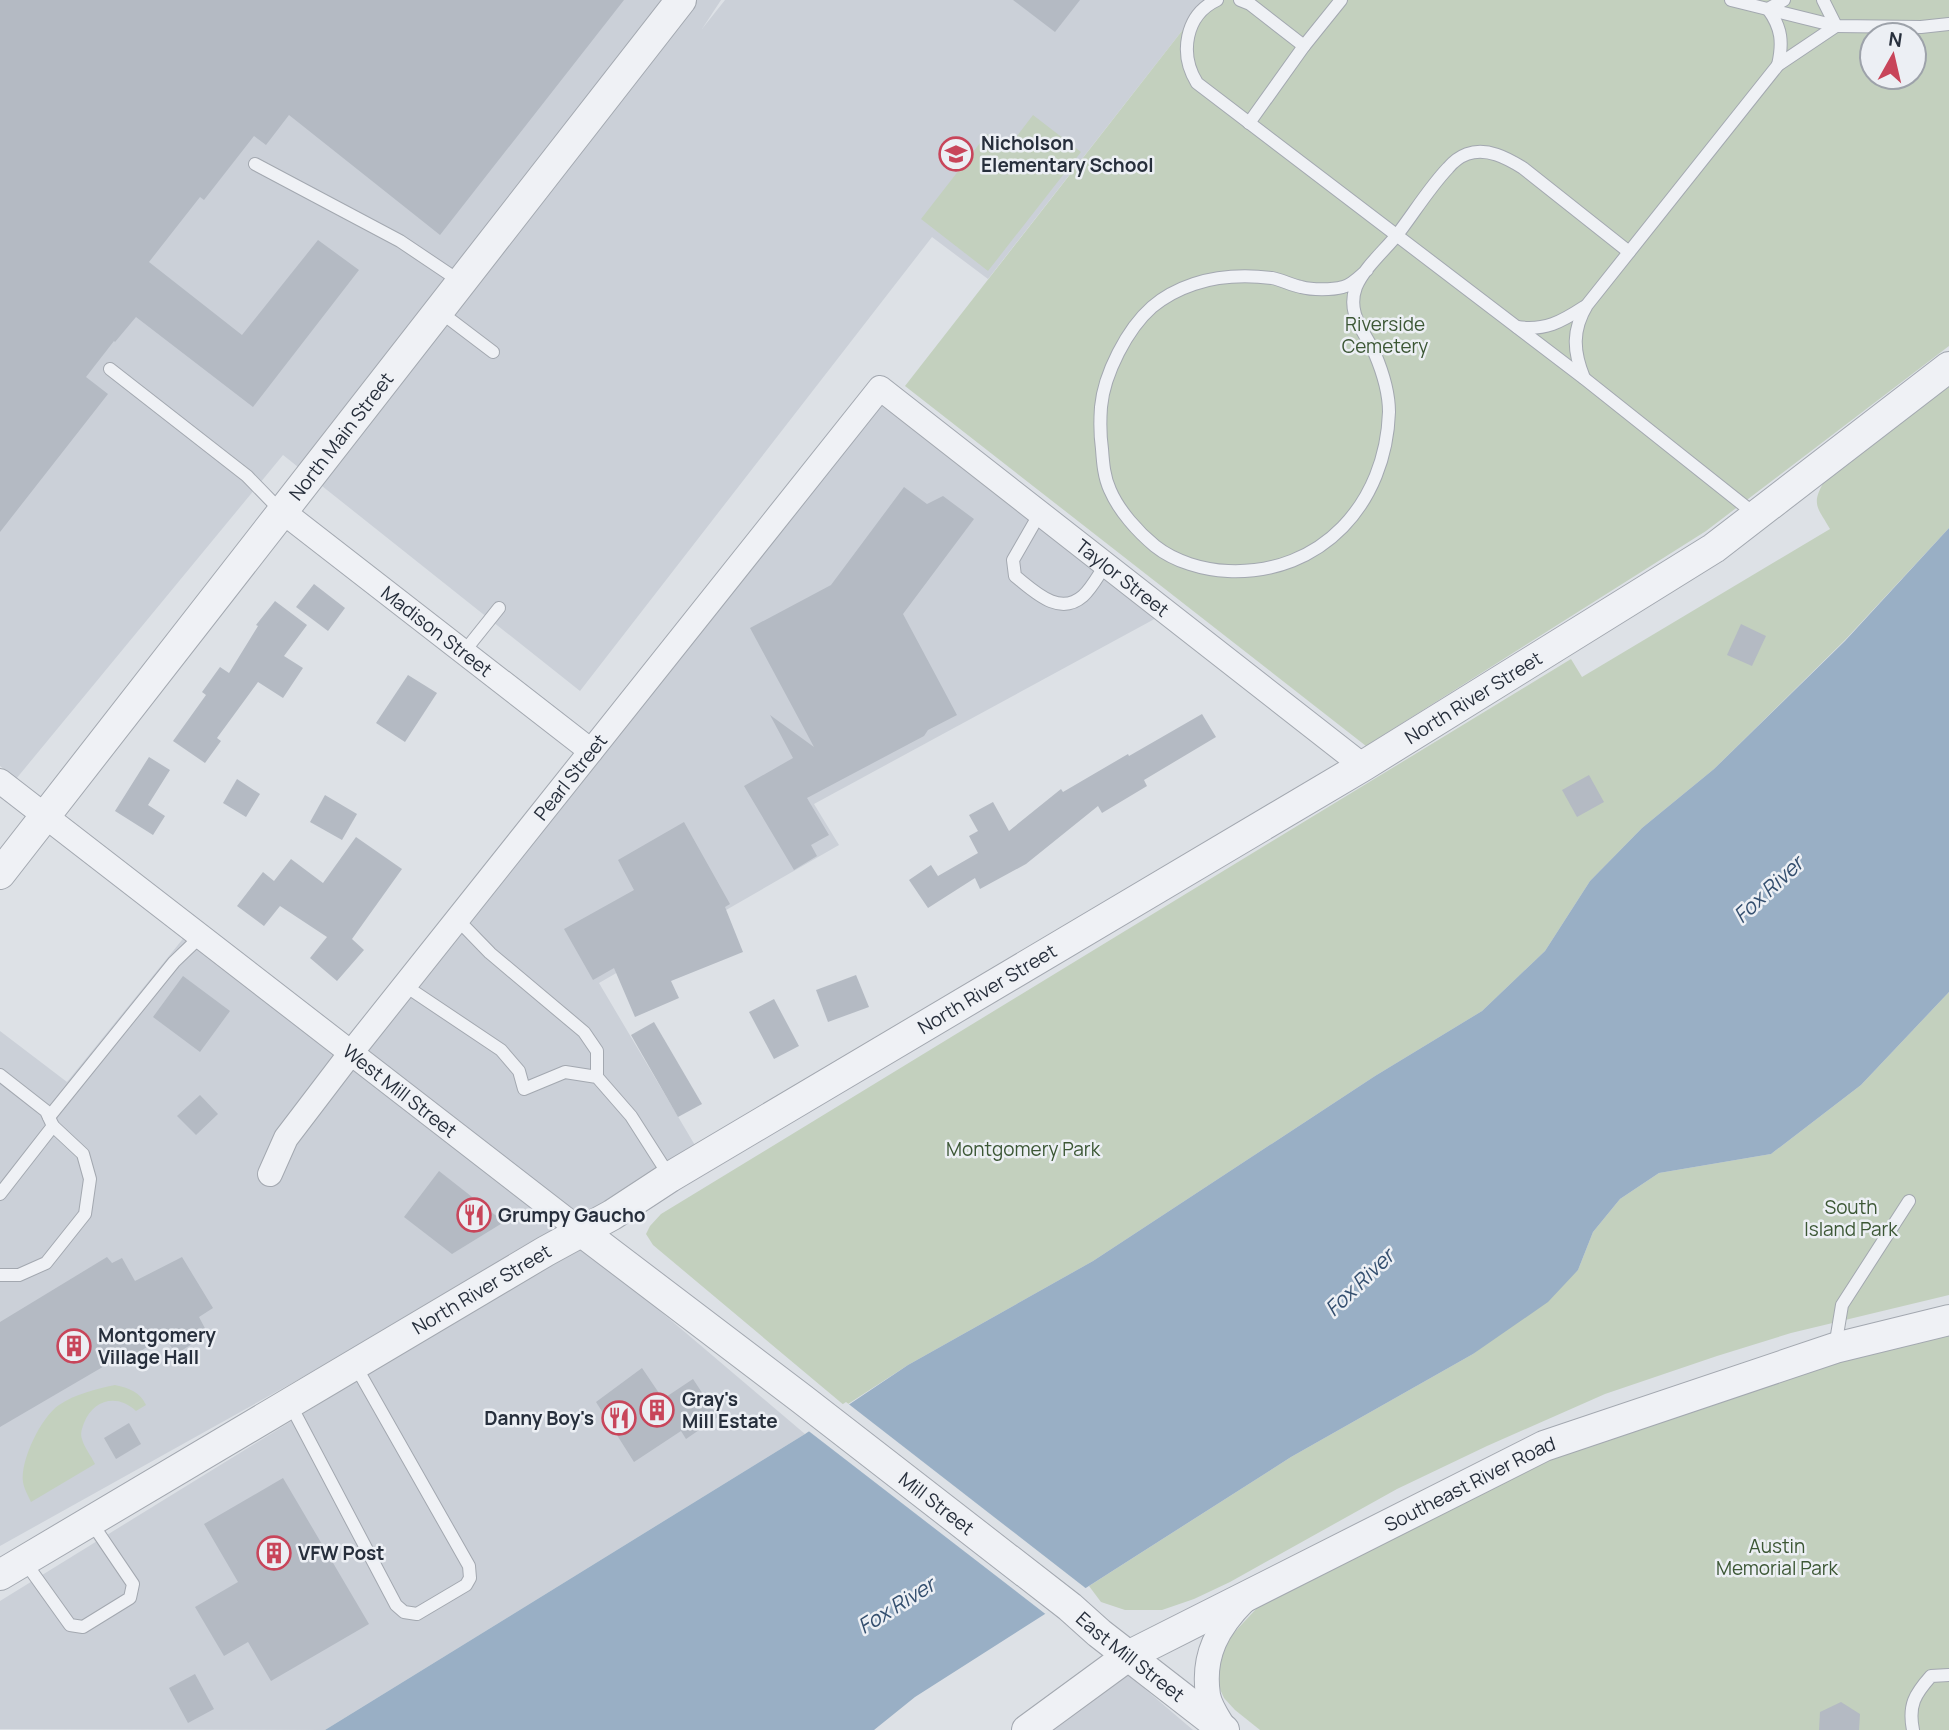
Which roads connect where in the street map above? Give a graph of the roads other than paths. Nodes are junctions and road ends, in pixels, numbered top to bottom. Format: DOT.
graph roads {
  1 [pos="681,0"];
  2 [pos="1217,0"];
  3 [pos="1240,0"];
  4 [pos="1341,0"];
  5 [pos="1731,0"];
  6 [pos="1784,0"];
  7 [pos="1823,0"];
  8 [pos="1768,9"];
  9 [pos="1949,24"];
  10 [pos="1836,26"];
  11 [pos="1304,46"];
  12 [pos="1778,65"];
  13 [pos="1250,123"];
  14 [pos="255,164"];
  15 [pos="1396,236"];
  16 [pos="1629,252"];
  17 [pos="1367,270"];
  18 [pos="461,282"];
  19 [pos="1587,305"];
  20 [pos="438,311"];
  21 [pos="1517,327"];
  22 [pos="493,352"];
  23 [pos="1949,368"];
  24 [pos="110,369"];
  25 [pos="1585,379"];
  26 [pos="880,388"];
  27 [pos="282,511"];
  28 [pos="1040,513"];
  29 [pos="1756,515"];
  30 [pos="1106,564"];
  31 [pos="499,608"];
  32 [pos="463,653"];
  33 [pos="591,751"];
  34 [pos="1363,766"];
  35 [pos="0,781"];
  36 [pos="45,817"];
  37 [pos="0,874"];
  38 [pos="457,919"];
  39 [pos="200,937"];
  40 [pos="404,985"];
  41 [pos="350,1054"];
  42 [pos="0,1074"];
  43 [pos="597,1077"];
  44 [pos="51,1121"];
  45 [pos="270,1174"];
  46 [pos="670,1177"];
  47 [pos="0,1194"];
  48 [pos="1909,1201"];
  49 [pos="581,1231"];
  50 [pos="0,1275"];
  51 [pos="1949,1320"];
  52 [pos="1835,1348"];
  53 [pos="355,1365"];
  54 [pos="802,1399"];
  55 [pos="290,1403"];
  56 [pos="91,1522"];
  57 [pos="13,1568"];
  58 [pos="1250,1594"];
  59 [pos="1070,1607"];
  60 [pos="1128,1656"];
  61 [pos="1949,1675"];
  62 [pos="1027,1730"];
  63 [pos="1225,1730"];
  64 [pos="1913,1730"];
  1 -- 18 [label="street, North Main Street"];
  2 -- 13 [label="lane"];
  3 -- 11 [label="lane"];
  4 -- 11 [label="lane"];
  5 -- 8 [label="lane"];
  6 -- 8 [label="lane"];
  7 -- 10 [label="lane"];
  8 -- 10 [label="lane"];
  8 -- 12 [label="lane"];
  9 -- 10 [label="lane"];
  10 -- 12 [label="lane"];
  11 -- 13 [label="lane"];
  12 -- 16 [label="lane"];
  13 -- 15 [label="lane"];
  14 -- 18 [label="lane"];
  15 -- 16 [label="lane"];
  15 -- 17 [label="lane"];
  15 -- 21 [label="lane"];
  16 -- 19 [label="lane"];
  17 -- 17 [label="lane"];
  18 -- 20 [label="street, North Main Street"];
  19 -- 21 [label="lane"];
  19 -- 25 [label="lane"];
  20 -- 22 [label="lane"];
  20 -- 27 [label="street, North Main Street"];
  21 -- 25 [label="lane"];
  23 -- 29 [label="street, North River Street"];
  24 -- 27 [label="lane"];
  25 -- 29 [label="lane"];
  26 -- 28 [label="street, Taylor Street"];
  26 -- 33 [label="street, Pearl Street"];
  27 -- 32 [label="street, Madison Street"];
  27 -- 36 [label="street, North Main Street"];
  28 -- 30 [label="street, Taylor Street"];
  28 -- 30 [label="lane"];
  29 -- 34 [label="street, North River Street"];
  30 -- 34 [label="street, Taylor Street"];
  31 -- 32 [label="lane"];
  32 -- 33 [label="street, Madison Street"];
  33 -- 38 [label="street, Pearl Street"];
  34 -- 46 [label="street, North River Street"];
  35 -- 36 [label="street, West Mill Street"];
  36 -- 37 [label="street, North Main Street"];
  36 -- 39 [label="street, West Mill Street"];
  38 -- 40 [label="street, Pearl Street"];
  38 -- 43 [label="lane"];
  39 -- 41 [label="street, West Mill Street"];
  39 -- 44 [label="lane"];
  40 -- 41 [label="street, Pearl Street"];
  40 -- 43 [label="lane"];
  41 -- 45 [label="street, Pearl Street"];
  41 -- 49 [label="street, West Mill Street"];
  42 -- 44 [label="lane"];
  43 -- 46 [label="lane"];
  44 -- 47 [label="lane"];
  44 -- 50 [label="lane"];
  46 -- 49 [label="street, North River Street"];
  48 -- 52 [label="lane"];
  49 -- 53 [label="street, North River Street"];
  49 -- 54 [label="street, West Mill Street"];
  51 -- 52 [label="street, Southeast River Road"];
  52 -- 58 [label="street, Southeast River Road"];
  53 -- 55 [label="street, North River Street"];
  53 -- 55 [label="lane"];
  54 -- 59 [label="street, Mill Street"];
  55 -- 56 [label="street, North River Street"];
  56 -- 57 [label="street, North River Street"];
  56 -- 57 [label="lane"];
  58 -- 60 [label="street, Southeast River Road"];
  58 -- 63 [label="street"];
  59 -- 60 [label="street, East Mill Street"];
  60 -- 62 [label="street, Southeast River Road"];
  60 -- 63 [label="street, East Mill Street"];
  61 -- 64 [label="lane"];
}
